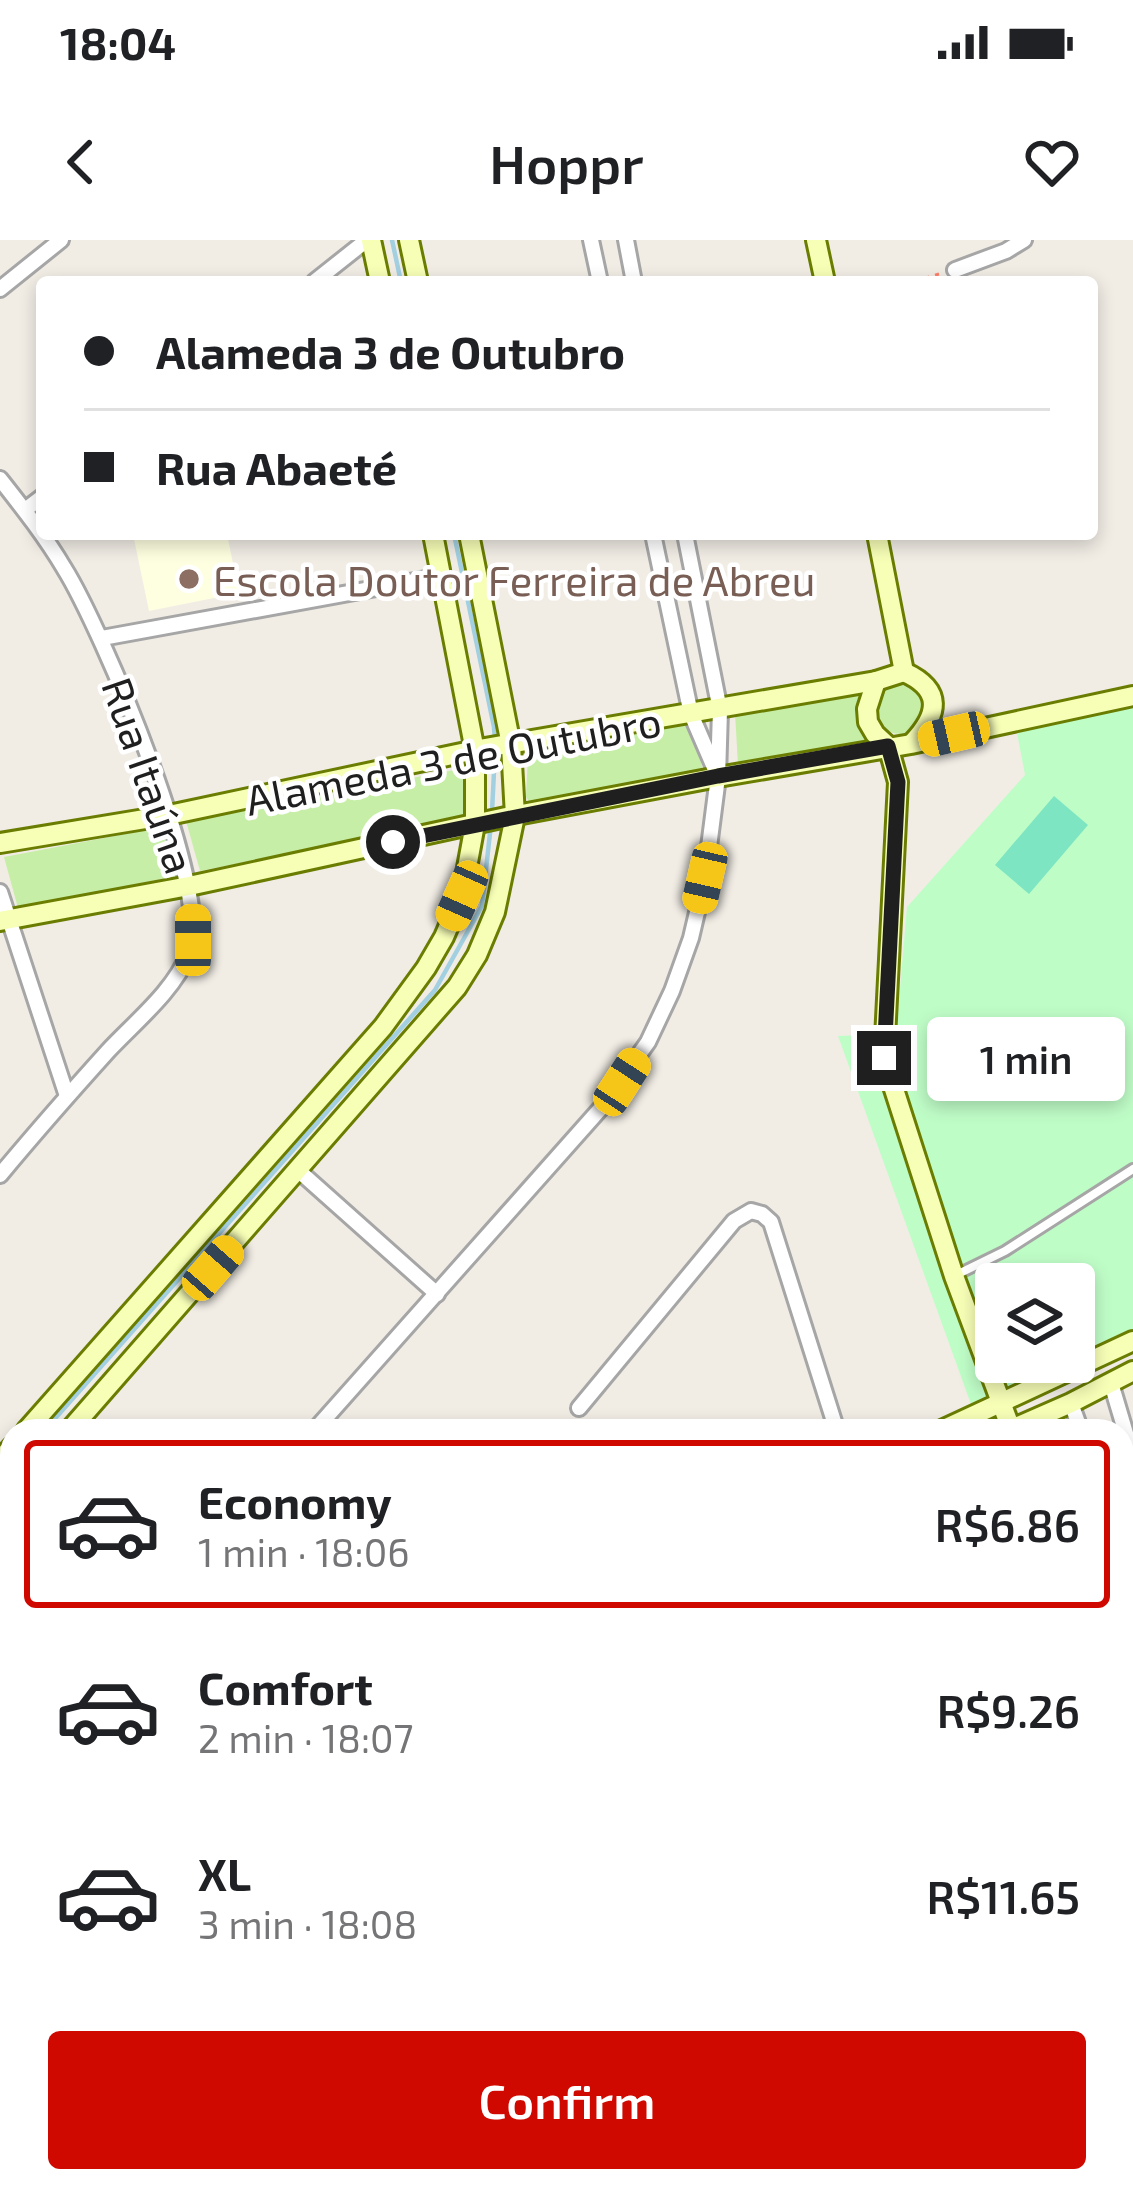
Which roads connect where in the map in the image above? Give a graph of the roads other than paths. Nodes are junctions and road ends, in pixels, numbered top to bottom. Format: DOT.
graph roads {
  1 [pos="61,240"];
  2 [pos="369,240"];
  3 [pos="410,240"];
  4 [pos="591,240"];
  5 [pos="626,240"];
  6 [pos="816,240"];
  7 [pos="1024,240"];
  8 [pos="955,270"];
  9 [pos="322,276"];
  10 [pos="378,276"];
  11 [pos="417,276"];
  12 [pos="599,276"];
  13 [pos="633,276"];
  14 [pos="824,276"];
  15 [pos="0,289"];
  16 [pos="0,478"];
  17 [pos="36,502"];
  18 [pos="25,510"];
  19 [pos="36,526"];
  20 [pos="45,540"];
  21 [pos="435,540"];
  22 [pos="470,540"];
  23 [pos="654,540"];
  24 [pos="686,540"];
  25 [pos="878,540"];
  26 [pos="442,576"];
  27 [pos="102,638"];
  28 [pos="904,672"];
  29 [pos="876,681"];
  30 [pos="1133,696"];
  31 [pos="720,710"];
  32 [pos="933,712"];
  33 [pos="691,714"];
  34 [pos="954,734"];
  35 [pos="911,744"];
  36 [pos="508,745"];
  37 [pos="888,746"];
  38 [pos="480,749"];
  39 [pos="718,776"];
  40 [pos="169,814"];
  41 [pos="511,817"];
  42 [pos="479,823"];
  43 [pos="0,843"];
  44 [pos="188,886"];
  45 [pos="0,892"];
  46 [pos="5,921"];
  47 [pos="67,1096"];
  48 [pos="1133,1169"];
  49 [pos="299,1171"];
  50 [pos="0,1175"];
  51 [pos="954,1276"];
  52 [pos="437,1294"];
  53 [pos="1133,1341"];
  54 [pos="1133,1371"];
  55 [pos="1111,1383"];
  56 [pos="1072,1403"];
  57 [pos="1001,1404"];
  58 [pos="579,1408"];
  59 [pos="37,1419"];
  60 [pos="81,1419"];
  61 [pos="325,1419"];
  62 [pos="833,1419"];
  63 [pos="967,1419"];
  64 [pos="1006,1419"];
  65 [pos="1035,1419"];
  66 [pos="1077,1419"];
  67 [pos="1122,1419"];
  1 -- 15 [label="street"];
  2 -- 9 [label="street"];
  2 -- 10 [label="street"];
  3 -- 11 [label="street"];
  4 -- 12 [label="street"];
  5 -- 13 [label="street"];
  6 -- 14 [label="street"];
  7 -- 8 [label="street"];
  16 -- 18 [label="street, Rua Itaúna"];
  17 -- 18 [label="street"];
  18 -- 19 [label="street, Rua Itaúna"];
  20 -- 27 [label="street, Rua Itaúna"];
  21 -- 26 [label="street"];
  22 -- 36 [label="street"];
  23 -- 33 [label="street"];
  24 -- 31 [label="street"];
  25 -- 28 [label="street"];
  26 -- 27 [label="street"];
  26 -- 38 [label="street"];
  27 -- 40 [label="street, Rua Itaúna"];
  28 -- 29 [label="street, Alameda 3 de Outubro"];
  28 -- 32 [label="street"];
  29 -- 31 [label="street, Alameda 3 de Outubro"];
  29 -- 37 [label="street"];
  30 -- 34 [label="street, Alameda 3 de Outubro"];
  31 -- 33 [label="street, Alameda 3 de Outubro"];
  31 -- 39 [label="street"];
  32 -- 34 [label="street"];
  32 -- 35 [label="street"];
  33 -- 36 [label="street, Alameda 3 de Outubro"];
  33 -- 39 [label="street"];
  34 -- 35 [label="street, Alameda 3 de Outubro"];
  35 -- 37 [label="street, Alameda 3 de Outubro"];
  36 -- 38 [label="street, Alameda 3 de Outubro"];
  36 -- 41 [label="street"];
  37 -- 39 [label="street, Alameda 3 de Outubro"];
  37 -- 51 [label="street"];
  38 -- 40 [label="street, Alameda 3 de Outubro"];
  38 -- 42 [label="street"];
  39 -- 41 [label="street, Alameda 3 de Outubro"];
  39 -- 52 [label="street"];
  40 -- 43 [label="street, Alameda 3 de Outubro"];
  40 -- 44 [label="street, Rua Itaúna"];
  41 -- 42 [label="street, Alameda 3 de Outubro"];
  41 -- 49 [label="street"];
  42 -- 44 [label="street, Alameda 3 de Outubro"];
  42 -- 59 [label="street"];
  44 -- 46 [label="street, Alameda 3 de Outubro"];
  44 -- 47 [label="street, Rua Itaúna"];
  45 -- 46 [label="street"];
  46 -- 47 [label="street"];
  47 -- 50 [label="street, Rua Itaúna"];
  48 -- 51 [label="lane"];
  49 -- 52 [label="street"];
  49 -- 60 [label="street"];
  51 -- 57 [label="street"];
  52 -- 61 [label="street"];
  53 -- 57 [label="street"];
  54 -- 55 [label="street"];
  55 -- 56 [label="street"];
  55 -- 67 [label="street"];
  56 -- 65 [label="street"];
  56 -- 66 [label="street"];
  57 -- 63 [label="street"];
  57 -- 64 [label="street"];
  58 -- 62 [label="street"];
}
